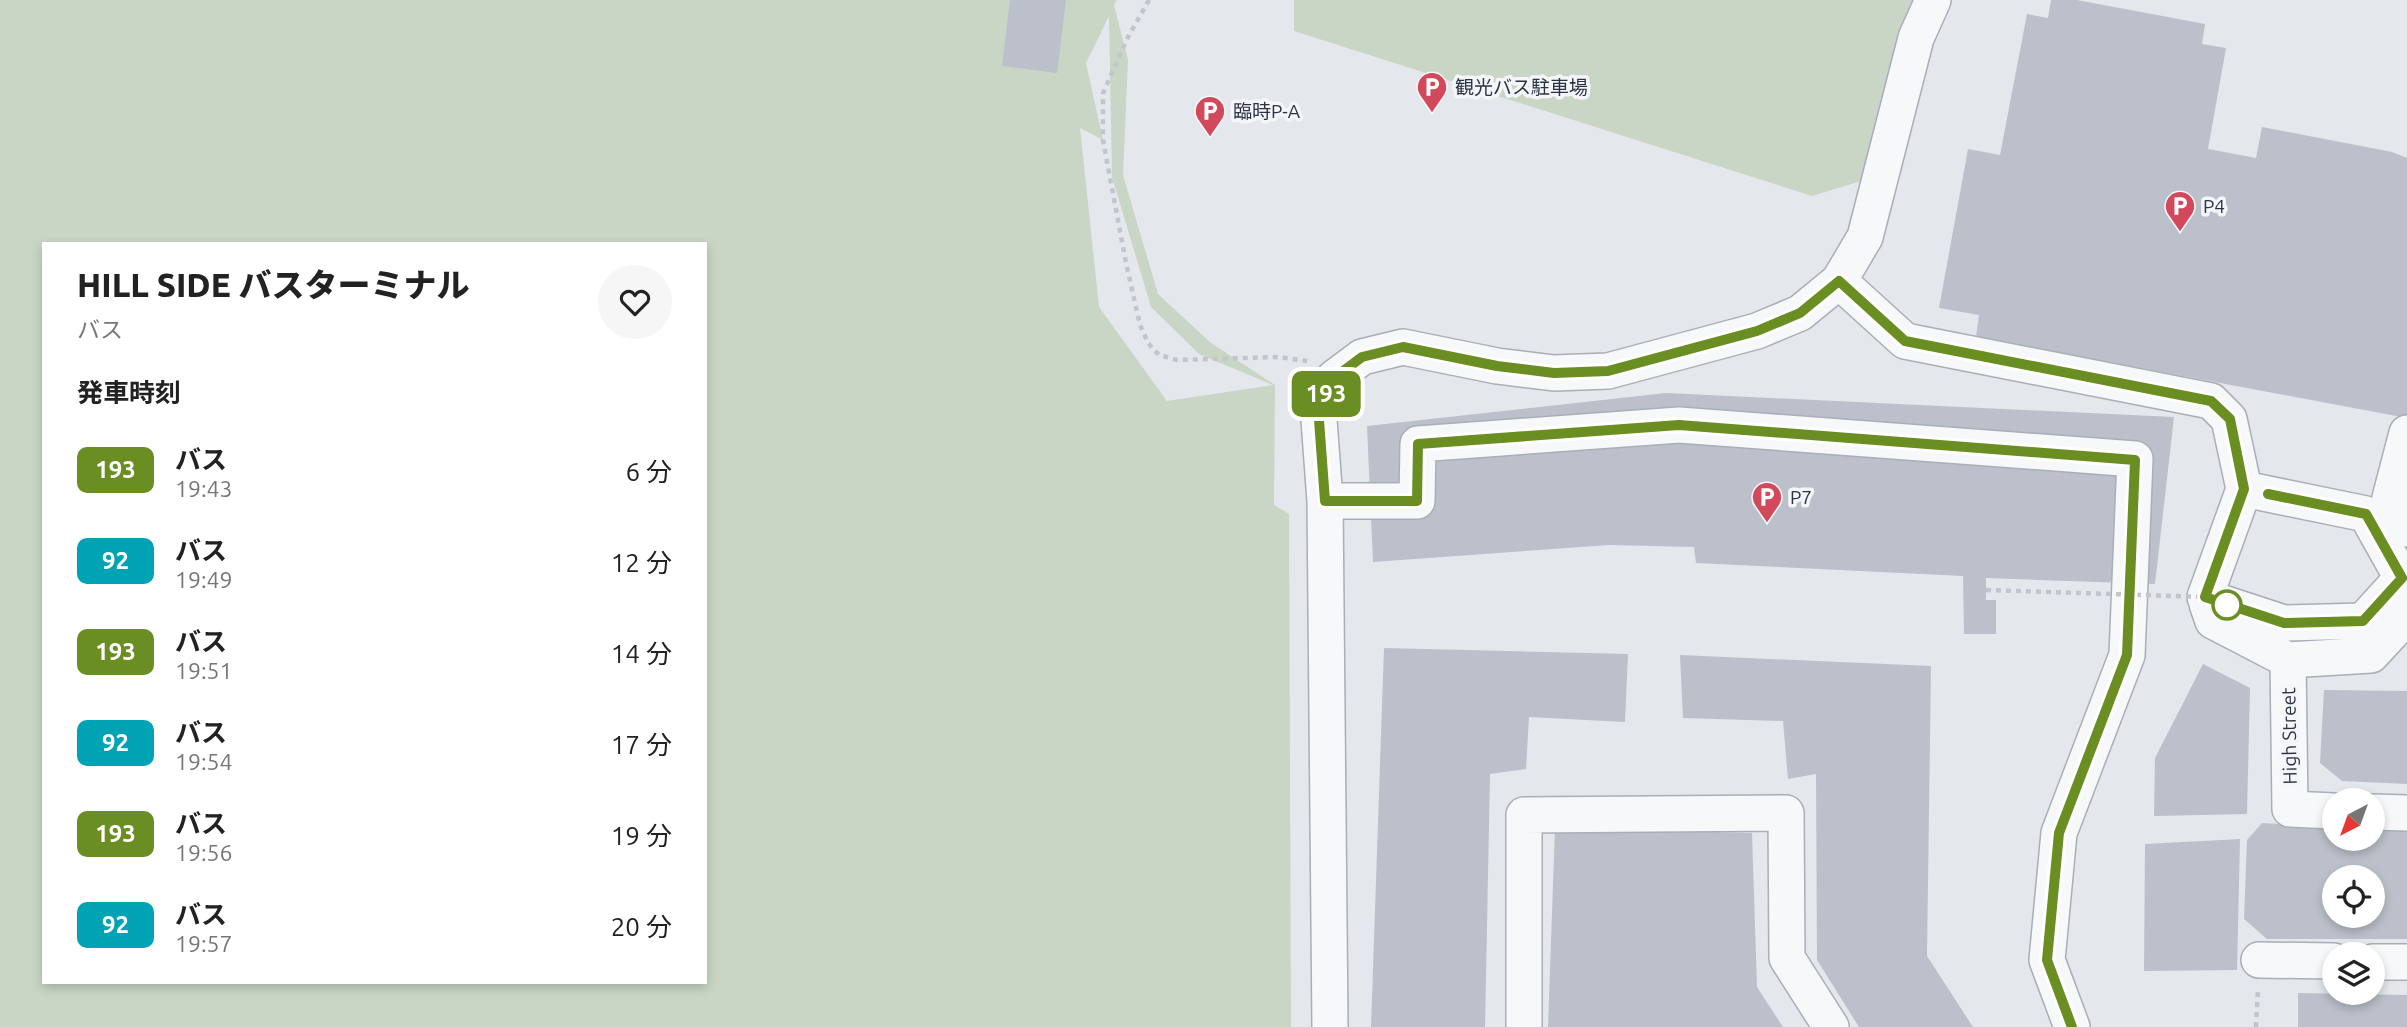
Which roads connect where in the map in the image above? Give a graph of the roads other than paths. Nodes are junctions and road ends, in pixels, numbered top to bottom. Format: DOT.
graph roads {
  1 [pos="1933,0"];
  2 [pos="1839,281"];
  3 [pos="2407,433"];
  4 [pos="2244,489"];
  5 [pos="1325,501"];
  6 [pos="2407,528"];
  7 [pos="2205,597"];
  8 [pos="2407,616"];
  9 [pos="2288,660"];
  10 [pos="2322,810"];
  11 [pos="2385,812"];
  12 [pos="2407,813"];
  13 [pos="2259,960"];
  14 [pos="2322,961"];
  15 [pos="2385,962"];
  16 [pos="2407,962"];
  17 [pos="1331,1027"];
  18 [pos="1524,1027"];
  19 [pos="1831,1027"];
  20 [pos="2072,1027"];
  1 -- 2 [label="street"];
  2 -- 4 [label="street"];
  2 -- 5 [label="street"];
  3 -- 6 [label="street"];
  4 -- 7 [label="street"];
  4 -- 7 [label="street"];
  5 -- 17 [label="street"];
  5 -- 20 [label="street"];
  7 -- 9 [label="street"];
  8 -- 9 [label="street"];
  9 -- 10 [label="street, High Street"];
  11 -- 12 [label="street"];
  13 -- 14 [label="street"];
  15 -- 16 [label="street"];
  18 -- 19 [label="street"];
}
